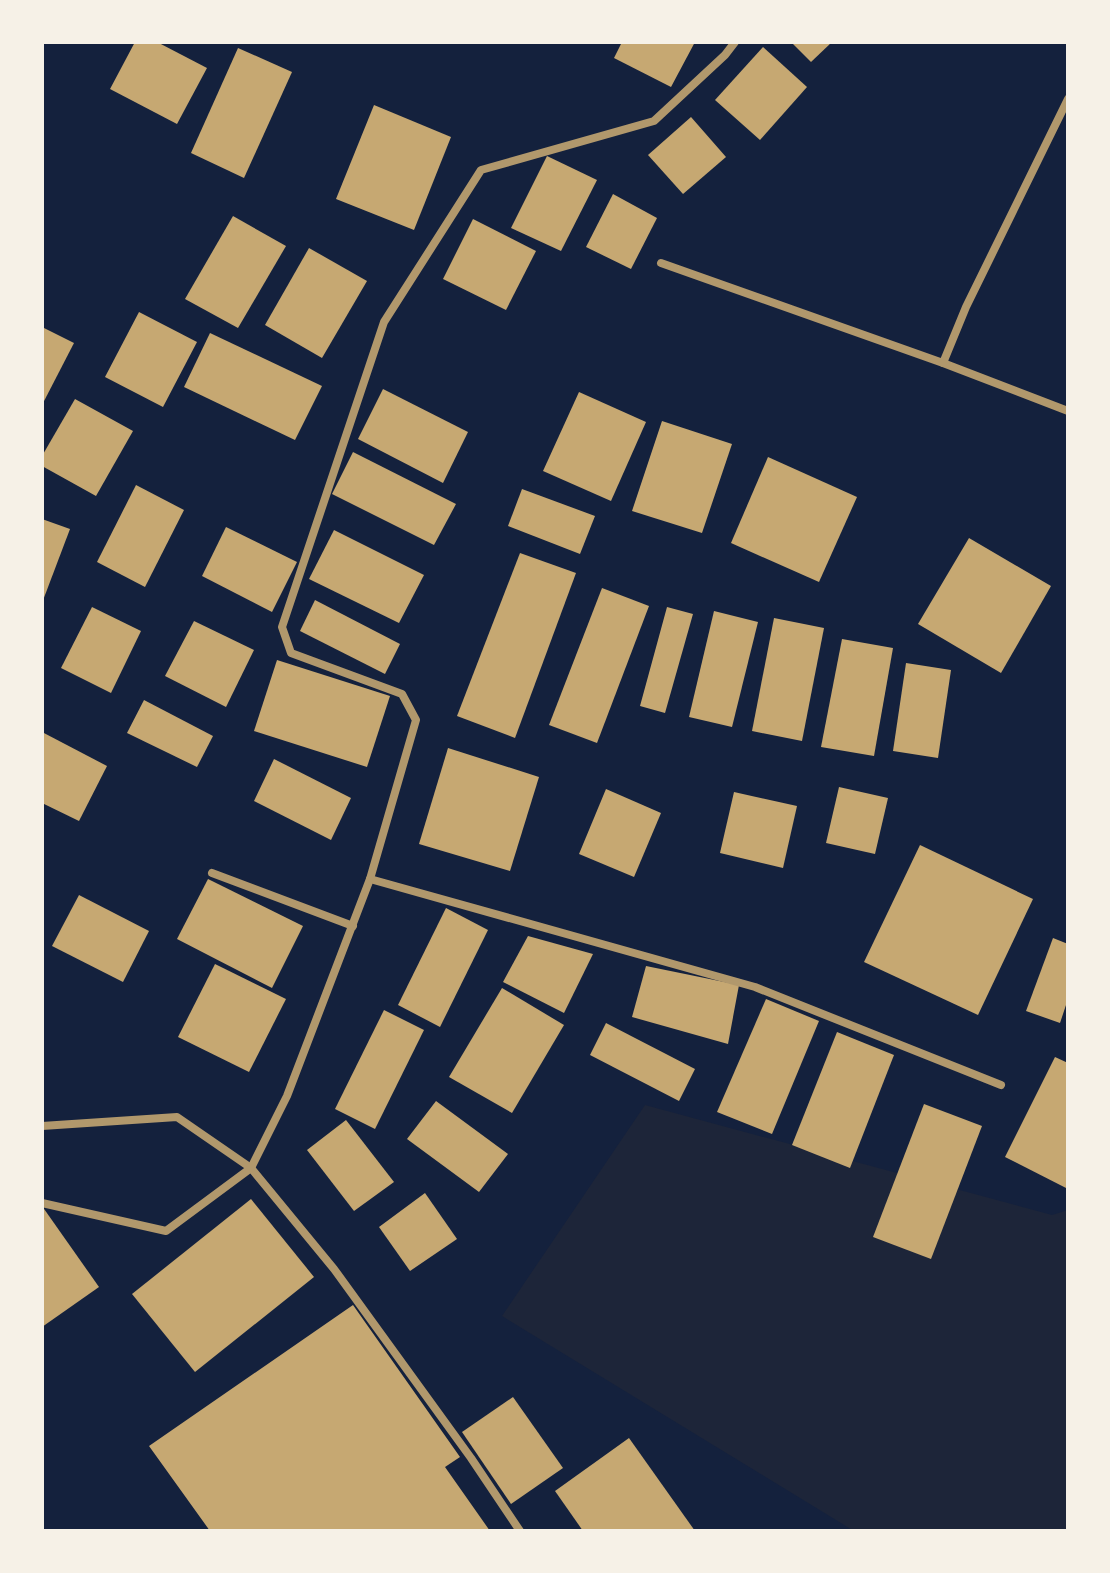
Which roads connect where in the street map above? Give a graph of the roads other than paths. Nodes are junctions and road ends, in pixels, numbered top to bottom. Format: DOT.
graph roads {
  1 [pos="735,42"];
  2 [pos="1068,99"];
  3 [pos="661,263"];
  4 [pos="943,363"];
  5 [pos="1068,411"];
  6 [pos="212,873"];
  7 [pos="370,879"];
  8 [pos="353,926"];
  9 [pos="1001,1085"];
  10 [pos="42,1126"];
  11 [pos="251,1168"];
  12 [pos="42,1203"];
  13 [pos="520,1531"];
  1 -- 7 [label="street"];
  2 -- 4 [label="street"];
  3 -- 4 [label="street"];
  4 -- 5 [label="street"];
  6 -- 8 [label="street"];
  7 -- 8 [label="street"];
  7 -- 9 [label="street"];
  8 -- 11 [label="street"];
  10 -- 11 [label="street"];
  11 -- 12 [label="street"];
  11 -- 13 [label="street"];
}
